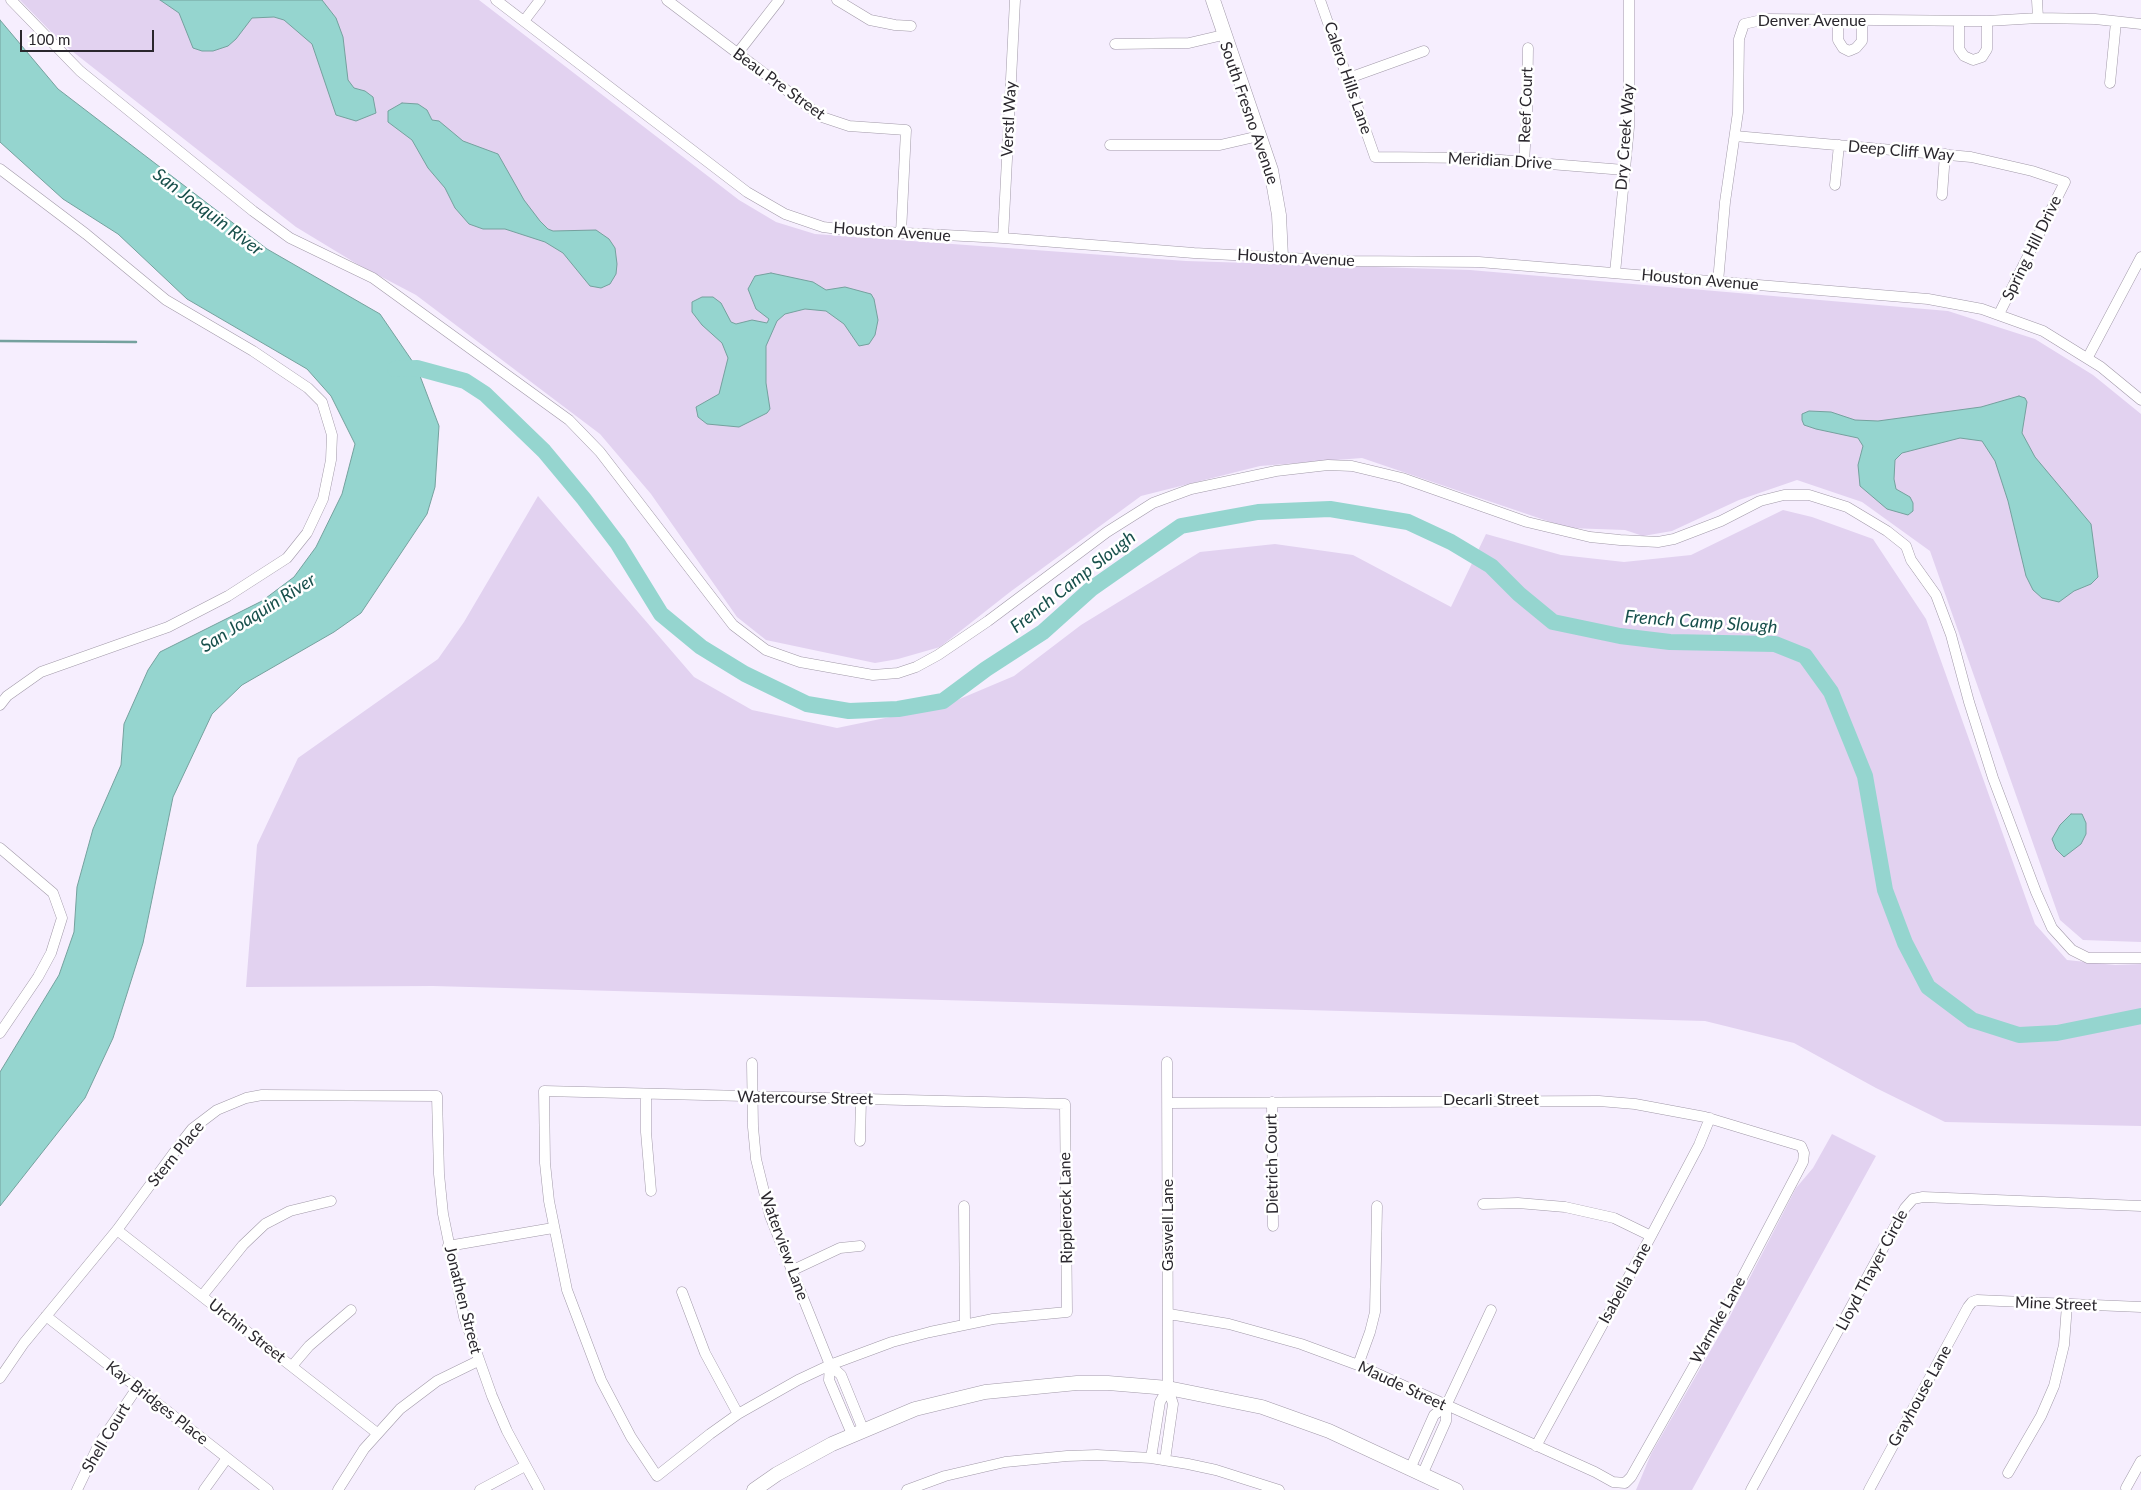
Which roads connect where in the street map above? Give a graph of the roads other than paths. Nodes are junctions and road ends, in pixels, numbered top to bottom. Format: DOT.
graph roads {
  1 [pos="11,0"];
  2 [pos="496,0"];
  3 [pos="540,0"];
  4 [pos="667,0"];
  5 [pos="778,0"];
  6 [pos="837,0"];
  7 [pos="1015,0"];
  8 [pos="1213,0"];
  9 [pos="1320,0"];
  10 [pos="1629,0"];
  11 [pos="2037,0"];
  12 [pos="2038,18"];
  13 [pos="1838,20"];
  14 [pos="1862,20"];
  15 [pos="524,21"];
  16 [pos="1959,21"];
  17 [pos="1987,21"];
  18 [pos="2116,22"];
  19 [pos="2141,24"];
  20 [pos="911,26"];
  21 [pos="1223,35"];
  22 [pos="1116,44"];
  23 [pos="1528,48"];
  24 [pos="1424,51"];
  25 [pos="737,54"];
  26 [pos="1348,78"];
  27 [pos="2110,83"];
  28 [pos="1260,136"];
  29 [pos="1735,136"];
  30 [pos="1110,145"];
  31 [pos="1839,145"];
  32 [pos="1946,154"];
  33 [pos="1375,157"];
  34 [pos="1524,162"];
  35 [pos="0,169"];
  36 [pos="1624,170"];
  37 [pos="2065,182"];
  38 [pos="1835,185"];
  39 [pos="1942,195"];
  40 [pos="901,234"];
  41 [pos="1003,238"];
  42 [pos="1281,257"];
  43 [pos="2141,257"];
  44 [pos="1615,273"];
  45 [pos="1718,282"];
  46 [pos="2000,314"];
  47 [pos="2088,357"];
  48 [pos="2141,400"];
  49 [pos="0,705"];
  50 [pos="0,848"];
  51 [pos="2141,958"];
  52 [pos="0,1033"];
  53 [pos="1167,1062"];
  54 [pos="752,1063"];
  55 [pos="646,1094"];
  56 [pos="437,1096"];
  57 [pos="752,1097"];
  58 [pos="861,1099"];
  59 [pos="1272,1102"];
  60 [pos="1168,1103"];
  61 [pos="1065,1104"];
  62 [pos="1710,1118"];
  63 [pos="860,1140"];
  64 [pos="1804,1153"];
  65 [pos="651,1191"];
  66 [pos="331,1201"];
  67 [pos="1483,1204"];
  68 [pos="964,1206"];
  69 [pos="1377,1206"];
  70 [pos="2141,1206"];
  71 [pos="1273,1226"];
  72 [pos="553,1228"];
  73 [pos="117,1230"];
  74 [pos="1651,1236"];
  75 [pos="448,1246"];
  76 [pos="860,1246"];
  77 [pos="791,1271"];
  78 [pos="682,1292"];
  79 [pos="202,1296"];
  80 [pos="1972,1302"];
  81 [pos="2067,1305"];
  82 [pos="2141,1307"];
  83 [pos="351,1310"];
  84 [pos="1492,1310"];
  85 [pos="1169,1314"];
  86 [pos="46,1316"];
  87 [pos="966,1324"];
  88 [pos="478,1361"];
  89 [pos="830,1365"];
  90 [pos="1358,1365"];
  91 [pos="292,1366"];
  92 [pos="0,1378"];
  93 [pos="138,1388"];
  94 [pos="1168,1388"];
  95 [pos="1446,1406"];
  96 [pos="738,1414"];
  97 [pos="858,1432"];
  98 [pos="377,1433"];
  99 [pos="1536,1446"];
  100 [pos="227,1458"];
  101 [pos="1151,1458"];
  102 [pos="1165,1460"];
  103 [pos="2141,1461"];
  104 [pos="525,1466"];
  105 [pos="1416,1472"];
  106 [pos="2008,1473"];
  107 [pos="1625,1483"];
  108 [pos="2126,1488"];
  109 [pos="77,1490"];
  110 [pos="204,1490"];
  111 [pos="268,1490"];
  112 [pos="338,1490"];
  113 [pos="480,1490"];
  114 [pos="539,1490"];
  115 [pos="754,1490"];
  116 [pos="907,1490"];
  117 [pos="1279,1490"];
  118 [pos="1456,1490"];
  119 [pos="1751,1490"];
  120 [pos="1869,1490"];
  1 -- 51 [label="street"];
  2 -- 15 [label="street, Houston Avenue"];
  3 -- 15 [label="street"];
  4 -- 25 [label="street, Beau Pre Street"];
  5 -- 25 [label="street"];
  6 -- 20 [label="street"];
  7 -- 41 [label="street, Verstl Way"];
  8 -- 21 [label="street, South Fresno Avenue"];
  9 -- 26 [label="street, Calero Hills Lane"];
  10 -- 36 [label="street, Dry Creek Way"];
  11 -- 12 [label="street"];
  12 -- 17 [label="street, Denver Avenue"];
  12 -- 18 [label="street, Denver Avenue"];
  13 -- 14 [label="street, Denver Avenue"];
  13 -- 14 [label="street"];
  13 -- 29 [label="street, Denver Avenue"];
  14 -- 16 [label="street, Denver Avenue"];
  15 -- 40 [label="street, Houston Avenue"];
  16 -- 17 [label="street, Denver Avenue"];
  16 -- 17 [label="street"];
  18 -- 19 [label="street, Denver Avenue"];
  18 -- 27 [label="street"];
  21 -- 22 [label="street"];
  21 -- 28 [label="street, South Fresno Avenue"];
  23 -- 34 [label="street, Reef Court"];
  24 -- 26 [label="street"];
  25 -- 40 [label="street, Beau Pre Street"];
  26 -- 33 [label="street, Calero Hills Lane"];
  28 -- 30 [label="street"];
  28 -- 42 [label="street, South Fresno Avenue"];
  29 -- 31 [label="street, Deep Cliff Way"];
  29 -- 45 [label="street, Denver Avenue"];
  31 -- 32 [label="street, Deep Cliff Way"];
  31 -- 38 [label="street"];
  32 -- 37 [label="street, Deep Cliff Way"];
  32 -- 39 [label="street"];
  33 -- 34 [label="street, Meridian Drive"];
  34 -- 36 [label="street, Meridian Drive"];
  35 -- 49 [label="street"];
  36 -- 44 [label="street, Dry Creek Way"];
  37 -- 46 [label="street, Spring Hill Drive"];
  40 -- 41 [label="street, Houston Avenue"];
  41 -- 42 [label="street, Houston Avenue"];
  42 -- 44 [label="street, Houston Avenue"];
  43 -- 47 [label="street"];
  44 -- 45 [label="street, Houston Avenue"];
  45 -- 46 [label="street, Houston Avenue"];
  46 -- 47 [label="street, Houston Avenue"];
  47 -- 48 [label="street, Houston Avenue"];
  50 -- 52 [label="street"];
  53 -- 60 [label="street, Gaswell Lane"];
  54 -- 57 [label="street, Waterview Lane"];
  55 -- 57 [label="street, Watercourse Street"];
  55 -- 65 [label="street"];
  55 -- 72 [label="street, Watercourse Street"];
  56 -- 73 [label="street, Stern Place"];
  56 -- 75 [label="street, Jonathen Street"];
  57 -- 58 [label="street, Watercourse Street"];
  57 -- 77 [label="street, Waterview Lane"];
  58 -- 61 [label="street, Watercourse Street"];
  58 -- 63 [label="street"];
  59 -- 60 [label="street, Decarli Street"];
  59 -- 62 [label="street, Decarli Street"];
  59 -- 71 [label="street, Dietrich Court"];
  60 -- 85 [label="street, Gaswell Lane"];
  61 -- 87 [label="street, Ripplerock Lane"];
  62 -- 64 [label="street, Decarli Street"];
  62 -- 74 [label="street, Isabella Lane"];
  64 -- 107 [label="street, Warmke Lane"];
  66 -- 79 [label="street"];
  67 -- 74 [label="street"];
  68 -- 87 [label="street"];
  69 -- 90 [label="street"];
  70 -- 119 [label="street, Lloyd Thayer Circle"];
  72 -- 75 [label="street"];
  72 -- 96 [label="street"];
  73 -- 79 [label="street, Urchin Street"];
  73 -- 86 [label="street, Stern Place"];
  74 -- 99 [label="street, Isabella Lane"];
  75 -- 88 [label="street, Jonathen Street"];
  76 -- 77 [label="street"];
  77 -- 89 [label="street, Waterview Lane"];
  78 -- 96 [label="street"];
  79 -- 91 [label="street, Urchin Street"];
  80 -- 81 [label="street, Mine Street"];
  80 -- 120 [label="street, Grayhouse Lane"];
  81 -- 82 [label="street, Mine Street"];
  81 -- 106 [label="street"];
  83 -- 91 [label="street"];
  84 -- 95 [label="street"];
  85 -- 90 [label="street, Maude Street"];
  85 -- 94 [label="street, Gaswell Lane"];
  86 -- 92 [label="street, Stern Place"];
  86 -- 93 [label="street, Kay Bridges Place"];
  87 -- 89 [label="street"];
  88 -- 98 [label="street"];
  88 -- 104 [label="street, Jonathen Street"];
  89 -- 96 [label="street"];
  89 -- 97 [label="street, Waterview Lane"];
  90 -- 95 [label="street, Maude Street"];
  91 -- 98 [label="street, Urchin Street"];
  93 -- 100 [label="street, Kay Bridges Place"];
  93 -- 109 [label="street, Shell Court"];
  94 -- 97 [label="street"];
  94 -- 101 [label="street, Gaswell Lane"];
  94 -- 102 [label="street, Gaswell Lane"];
  94 -- 105 [label="street"];
  95 -- 99 [label="street, Maude Street"];
  95 -- 105 [label="street"];
  97 -- 115 [label="street"];
  98 -- 112 [label="street"];
  99 -- 107 [label="street, Maude Street"];
  100 -- 110 [label="street"];
  100 -- 111 [label="street, Kay Bridges Place"];
  101 -- 102 [label="street"];
  101 -- 116 [label="street"];
  102 -- 117 [label="street"];
  103 -- 108 [label="street"];
  104 -- 113 [label="street"];
  104 -- 114 [label="street, Jonathen Street"];
  105 -- 118 [label="street"];
}
